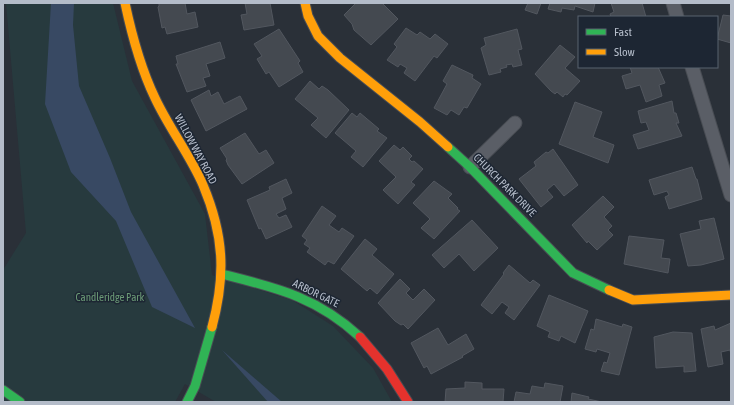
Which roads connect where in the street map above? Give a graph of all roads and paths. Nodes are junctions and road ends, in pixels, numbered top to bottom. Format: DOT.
graph roads {
  1 [pos="125,3"];
  2 [pos="305,3"];
  3 [pos="672,3"];
  4 [pos="676,16"];
  5 [pos="692,68"];
  6 [pos="515,123"];
  7 [pos="470,167"];
  8 [pos="731,195"];
  9 [pos="222,274"];
  10 [pos="731,295"];
  11 [pos="3,390"];
  12 [pos="20,402"];
  13 [pos="187,402"];
  14 [pos="408,402"];
  1 -- 9 [label="street, WILLOW WAY ROAD"];
  2 -- 7 [label="street, CHURCH PARK DRIVE"];
  3 -- 4 [label="street"];
  5 -- 8 [label="street"];
  6 -- 7 [label="street"];
  7 -- 10 [label="street, CHURCH PARK DRIVE"];
  9 -- 13 [label="street, WILLOW WAY ROAD"];
  9 -- 14 [label="street, ARBOR GATE"];
  11 -- 12 [label="street"];
}
